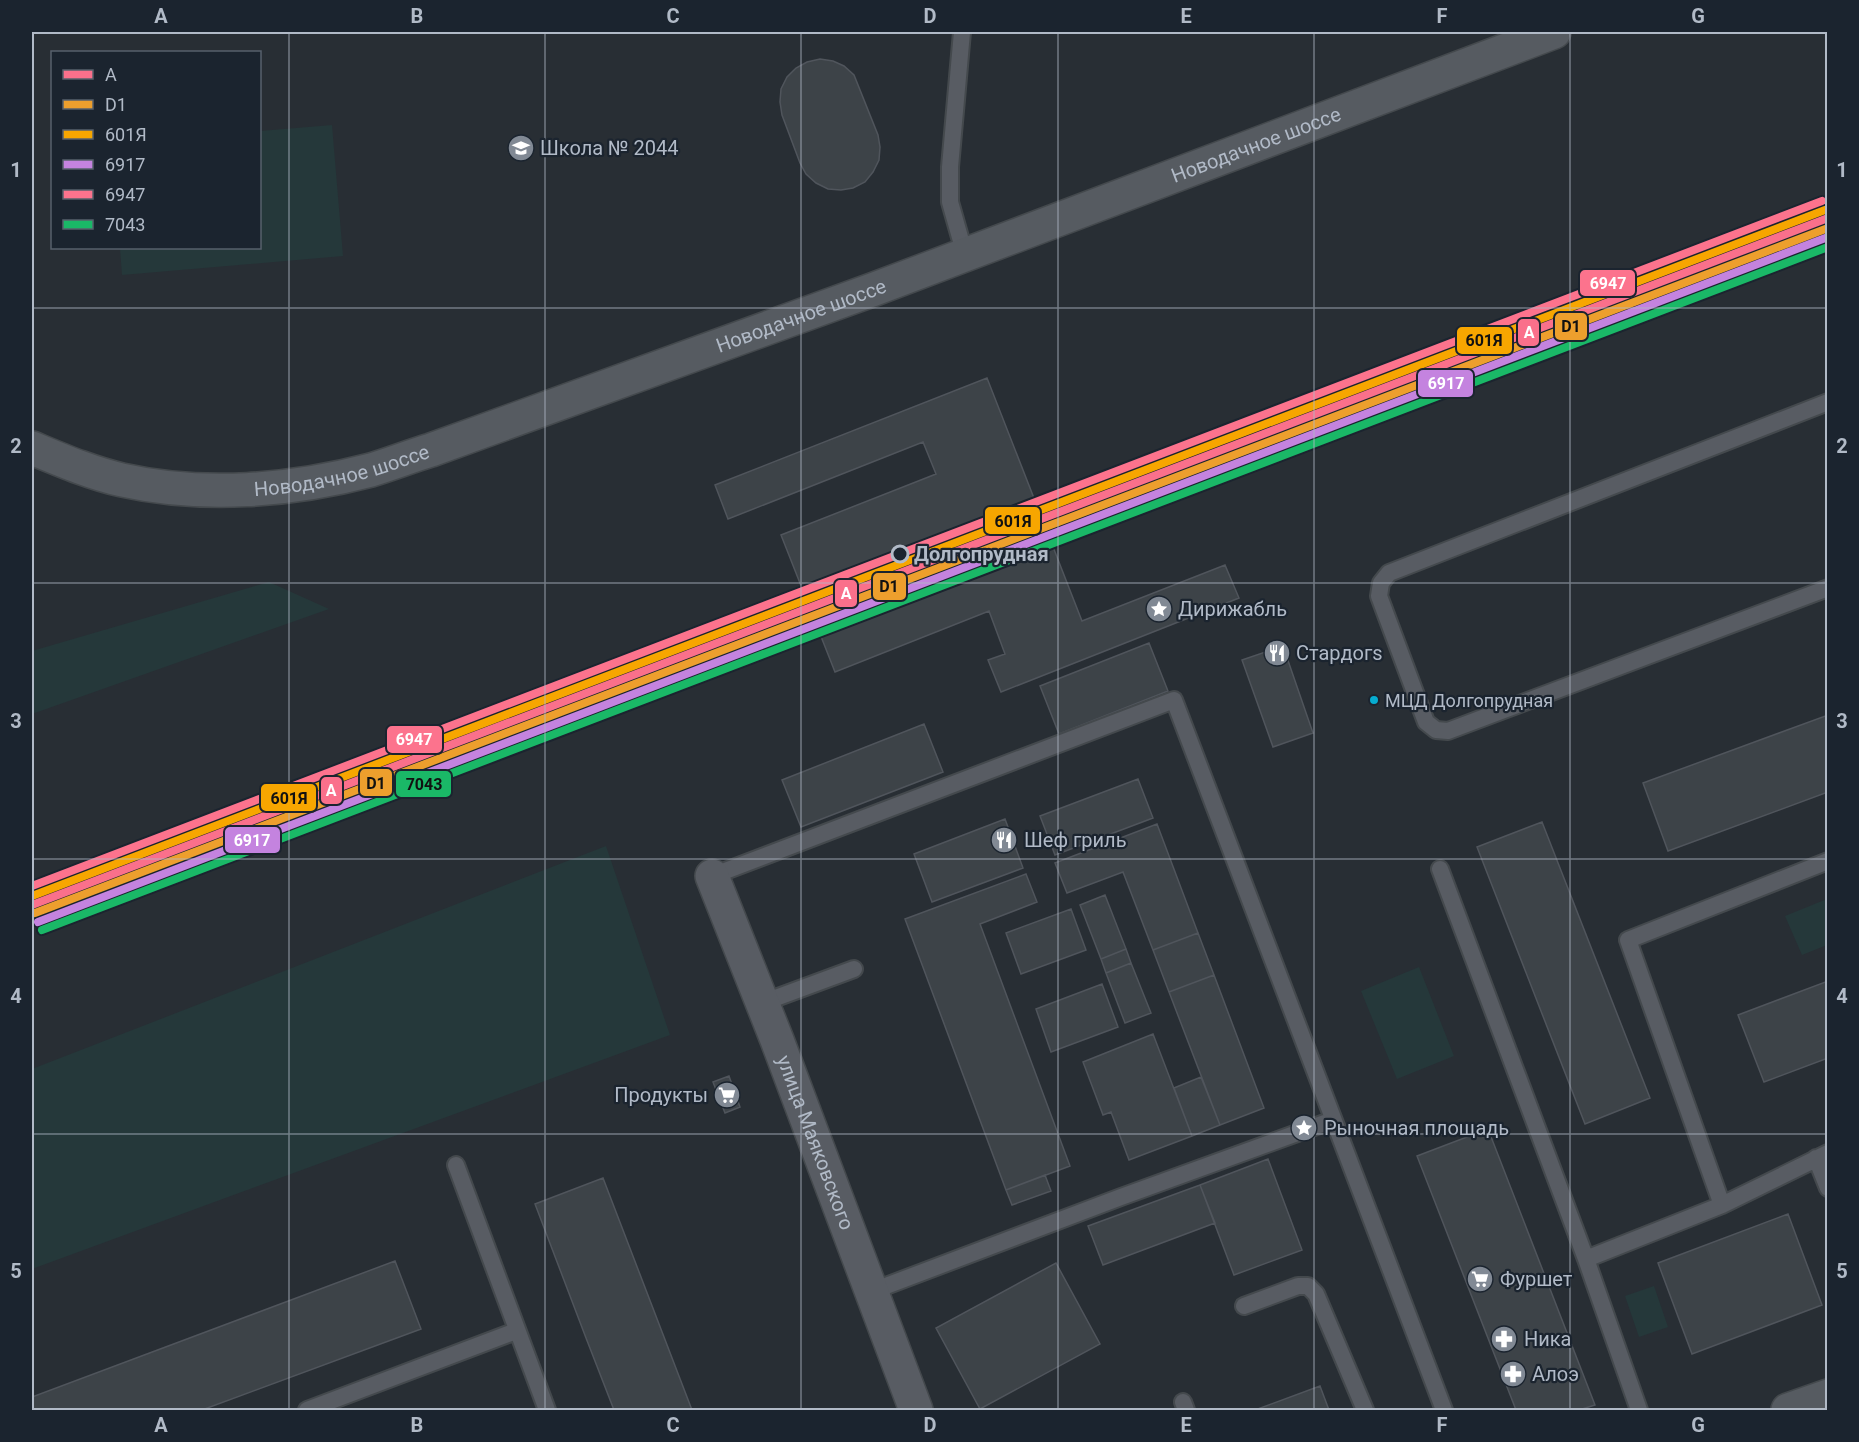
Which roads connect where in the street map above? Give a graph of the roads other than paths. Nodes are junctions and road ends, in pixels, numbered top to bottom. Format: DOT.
graph roads {
  1 [pos="962,32"];
  2 [pos="1554,32"];
  3 [pos="965,255"];
  4 [pos="1827,402"];
  5 [pos="32,448"];
  6 [pos="1827,588"];
  7 [pos="1827,861"];
  8 [pos="1440,869"];
  9 [pos="712,876"];
  10 [pos="854,969"];
  11 [pos="762,1003"];
  12 [pos="1333,1120"];
  13 [pos="1822,1156"];
  14 [pos="456,1165"];
  15 [pos="1827,1188"];
  16 [pos="1722,1205"];
  17 [pos="1586,1259"];
  18 [pos="870,1292"];
  19 [pos="1244,1306"];
  20 [pos="516,1331"];
  21 [pos="1827,1396"];
  22 [pos="308,1410"];
  23 [pos="547,1410"];
  24 [pos="916,1410"];
  25 [pos="1365,1410"];
  26 [pos="1444,1410"];
  27 [pos="1639,1410"];
  28 [pos="1788,1410"];
  1 -- 3 [label="lane"];
  2 -- 3 [label="street, Новодачное шоссе"];
  3 -- 5 [label="street, Новодачное шоссе"];
  4 -- 6 [label="lane"];
  7 -- 16 [label="lane"];
  8 -- 17 [label="lane"];
  9 -- 11 [label="street, улица Маяковского"];
  9 -- 12 [label="lane"];
  10 -- 11 [label="lane"];
  11 -- 18 [label="street, улица Маяковского"];
  12 -- 18 [label="lane"];
  12 -- 26 [label="lane"];
  13 -- 15 [label="lane"];
  13 -- 16 [label="lane"];
  14 -- 20 [label="lane"];
  16 -- 17 [label="lane"];
  17 -- 27 [label="lane"];
  18 -- 24 [label="street, улица Маяковского"];
  19 -- 25 [label="lane"];
  20 -- 22 [label="lane"];
  20 -- 23 [label="lane"];
  21 -- 28 [label="street"];
}
